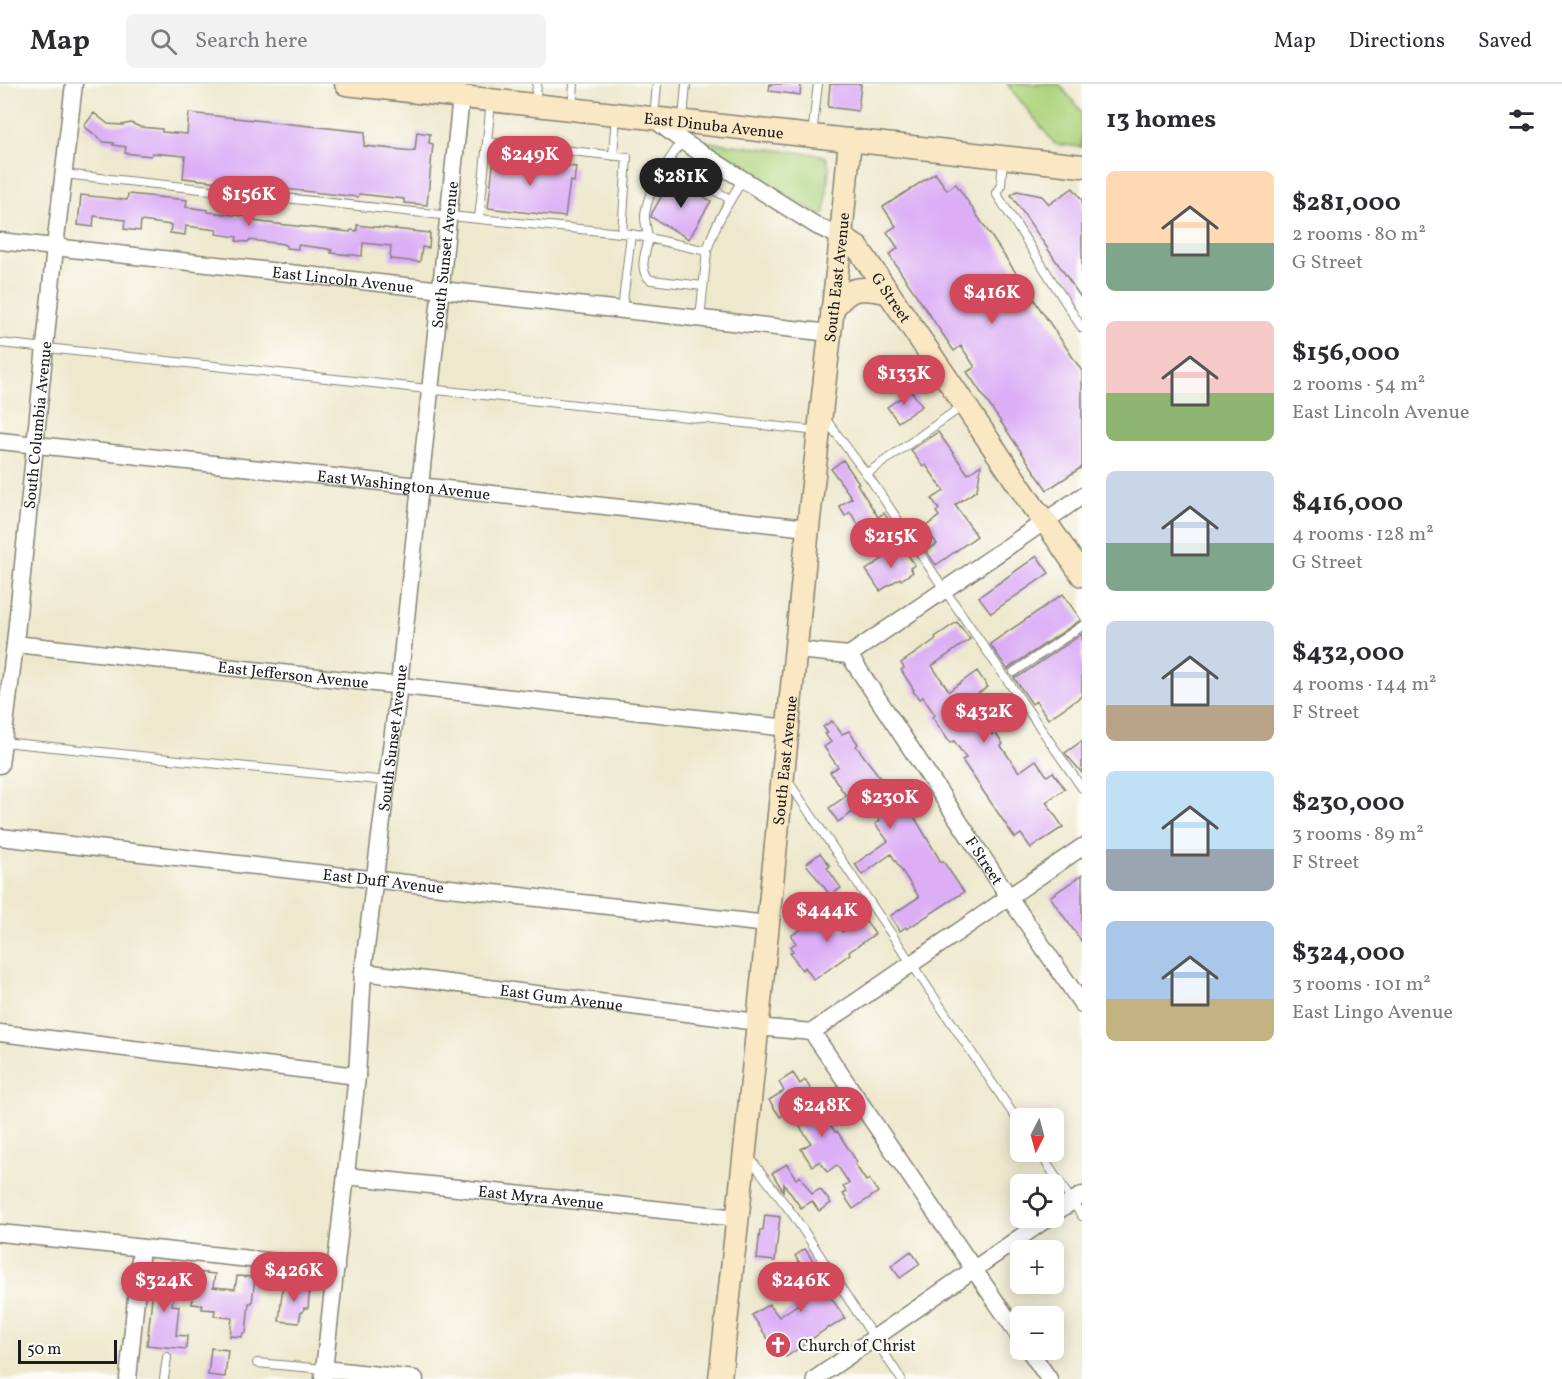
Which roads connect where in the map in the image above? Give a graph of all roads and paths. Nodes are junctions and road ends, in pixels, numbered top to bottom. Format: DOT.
graph roads {
  1 [pos="74,84"];
  2 [pos="574,84"];
  3 [pos="657,84"];
  4 [pos="686,84"];
  5 [pos="818,84"];
  6 [pos="360,85"];
  7 [pos="536,95"];
  8 [pos="461,97"];
  9 [pos="491,100"];
  10 [pos="572,109"];
  11 [pos="616,114"];
  12 [pos="654,119"];
  13 [pos="682,131"];
  14 [pos="812,136"];
  15 [pos="850,140"];
  16 [pos="487,141"];
  17 [pos="613,156"];
  18 [pos="1003,157"];
  19 [pos="667,164"];
  20 [pos="1082,166"];
  21 [pos="63,174"];
  22 [pos="743,179"];
  23 [pos="730,199"];
  24 [pos="447,216"];
  25 [pos="479,219"];
  26 [pos="626,234"];
  27 [pos="841,237"];
  28 [pos="648,238"];
  29 [pos="0,241"];
  30 [pos="55,247"];
  31 [pos="707,251"];
  32 [pos="703,286"];
  33 [pos="440,290"];
  34 [pos="888,292"];
  35 [pos="622,310"];
  36 [pos="832,310"];
  37 [pos="700,318"];
  38 [pos="1082,328"];
  39 [pos="830,333"];
  40 [pos="0,343"];
  41 [pos="45,348"];
  42 [pos="430,389"];
  43 [pos="965,405"];
  44 [pos="820,422"];
  45 [pos="0,441"];
  46 [pos="36,445"];
  47 [pos="866,474"];
  48 [pos="421,486"];
  49 [pos="1082,496"];
  50 [pos="1045,521"];
  51 [pos="808,528"];
  52 [pos="1082,575"];
  53 [pos="944,589"];
  54 [pos="1082,626"];
  55 [pos="15,644"];
  56 [pos="796,650"];
  57 [pos="849,655"];
  58 [pos="1014,672"];
  59 [pos="399,685"];
  60 [pos="788,728"];
  61 [pos="3,742"];
  62 [pos="0,765"];
  63 [pos="784,774"];
  64 [pos="387,781"];
  65 [pos="1082,788"];
  66 [pos="0,837"];
  67 [pos="1082,847"];
  68 [pos="375,879"];
  69 [pos="1009,897"];
  70 [pos="767,924"];
  71 [pos="911,963"];
  72 [pos="363,972"];
  73 [pos="1082,1004"];
  74 [pos="757,1024"];
  75 [pos="812,1032"];
  76 [pos="0,1033"];
  77 [pos="357,1076"];
  78 [pos="1010,1109"];
  79 [pos="745,1150"];
  80 [pos="1047,1162"];
  81 [pos="346,1176"];
  82 [pos="1077,1198"];
  83 [pos="1064,1207"];
  84 [pos="1082,1216"];
  85 [pos="737,1218"];
  86 [pos="1033,1228"];
  87 [pos="0,1233"];
  88 [pos="141,1248"];
  89 [pos="336,1268"];
  90 [pos="974,1269"];
  91 [pos="1010,1322"];
  92 [pos="874,1338"];
  93 [pos="167,1357"];
  94 [pos="1036,1360"];
  95 [pos="257,1362"];
  96 [pos="323,1374"];
  97 [pos="128,1379"];
  98 [pos="164,1379"];
  99 [pos="415,1379"];
  100 [pos="720,1379"];
  101 [pos="815,1379"];
  102 [pos="902,1379"];
  103 [pos="1048,1379"];
  1 -- 21 [label="street, South Columbia Avenue"];
  2 -- 10 [label="lane"];
  3 -- 12 [label="lane"];
  4 -- 13 [label="lane"];
  5 -- 14 [label="lane"];
  6 -- 8 [label="street, East Dinuba Avenue"];
  7 -- 9 [label="street, East Dinuba Avenue"];
  7 -- 10 [label="street, East Dinuba Avenue"];
  8 -- 9 [label="street, East Dinuba Avenue"];
  8 -- 24 [label="street, South Sunset Avenue"];
  9 -- 16 [label="lane"];
  10 -- 11 [label="street, East Dinuba Avenue"];
  11 -- 12 [label="street, East Dinuba Avenue"];
  11 -- 17 [label="lane"];
  12 -- 13 [label="street, East Dinuba Avenue"];
  13 -- 14 [label="street, East Dinuba Avenue"];
  13 -- 19 [label="lane"];
  13 -- 22 [label="street, G Street"];
  14 -- 15 [label="street, East Dinuba Avenue"];
  15 -- 18 [label="street, East Dinuba Avenue"];
  15 -- 27 [label="street, South East Avenue"];
  16 -- 17 [label="lane"];
  16 -- 25 [label="lane"];
  17 -- 26 [label="lane"];
  18 -- 20 [label="street, East Dinuba Avenue"];
  18 -- 38 [label="lane"];
  19 -- 23 [label="lane"];
  19 -- 28 [label="lane"];
  21 -- 24 [label="lane"];
  21 -- 30 [label="street, South Columbia Avenue"];
  22 -- 23 [label="lane"];
  22 -- 27 [label="street, G Street"];
  23 -- 31 [label="lane"];
  24 -- 25 [label="lane"];
  24 -- 33 [label="street, South Sunset Avenue"];
  25 -- 26 [label="lane"];
  26 -- 28 [label="lane"];
  26 -- 35 [label="lane"];
  27 -- 34 [label="street, G Street"];
  27 -- 36 [label="street, South East Avenue"];
  28 -- 31 [label="lane"];
  28 -- 32 [label="lane"];
  29 -- 30 [label="street, East Lincoln Avenue"];
  30 -- 33 [label="street, East Lincoln Avenue"];
  30 -- 41 [label="street, South Columbia Avenue"];
  31 -- 32 [label="lane"];
  32 -- 37 [label="lane"];
  33 -- 35 [label="street, East Lincoln Avenue"];
  33 -- 42 [label="street, South Sunset Avenue"];
  34 -- 36 [label="street"];
  34 -- 43 [label="street, G Street"];
  35 -- 37 [label="street, East Lincoln Avenue"];
  36 -- 39 [label="street, South East Avenue"];
  37 -- 39 [label="street, East Lincoln Avenue"];
  39 -- 44 [label="street, South East Avenue"];
  40 -- 41 [label="lane"];
  41 -- 42 [label="lane"];
  41 -- 46 [label="street, South Columbia Avenue"];
  42 -- 44 [label="lane"];
  42 -- 48 [label="street, South Sunset Avenue"];
  43 -- 47 [label="lane"];
  43 -- 50 [label="street, G Street"];
  44 -- 47 [label="lane"];
  44 -- 51 [label="street, South East Avenue"];
  45 -- 46 [label="street, East Washington Avenue"];
  46 -- 48 [label="street, East Washington Avenue"];
  46 -- 55 [label="street, South Columbia Avenue"];
  47 -- 53 [label="lane"];
  48 -- 51 [label="street, East Washington Avenue"];
  48 -- 59 [label="street, South Sunset Avenue"];
  49 -- 50 [label="street"];
  50 -- 52 [label="street, G Street"];
  50 -- 53 [label="street"];
  51 -- 56 [label="street, South East Avenue"];
  53 -- 57 [label="street"];
  53 -- 65 [label="lane"];
  54 -- 58 [label="lane"];
  55 -- 59 [label="street, East Jefferson Avenue"];
  55 -- 61 [label="street, South Columbia Avenue"];
  56 -- 57 [label="street"];
  56 -- 60 [label="street, South East Avenue"];
  57 -- 69 [label="street, F Street"];
  59 -- 60 [label="street, East Jefferson Avenue"];
  59 -- 64 [label="street, South Sunset Avenue"];
  60 -- 63 [label="street, South East Avenue"];
  61 -- 62 [label="street, South Columbia Avenue"];
  61 -- 64 [label="lane"];
  63 -- 70 [label="street, South East Avenue"];
  63 -- 71 [label="lane"];
  64 -- 68 [label="street, South Sunset Avenue"];
  66 -- 68 [label="street, East Duff Avenue"];
  67 -- 69 [label="street"];
  68 -- 70 [label="street, East Duff Avenue"];
  68 -- 72 [label="street, South Sunset Avenue"];
  69 -- 71 [label="street"];
  69 -- 73 [label="street, F Street"];
  70 -- 74 [label="street, South East Avenue"];
  71 -- 75 [label="street"];
  71 -- 78 [label="lane"];
  72 -- 74 [label="street, East Gum Avenue"];
  72 -- 77 [label="street, South Sunset Avenue"];
  74 -- 75 [label="street, East Gum Avenue"];
  74 -- 79 [label="street, South East Avenue"];
  75 -- 90 [label="street"];
  76 -- 77 [label="street"];
  77 -- 81 [label="street, South Sunset Avenue"];
  79 -- 85 [label="street, South East Avenue"];
  79 -- 92 [label="lane"];
  80 -- 82 [label="lane"];
  81 -- 85 [label="street, East Myra Avenue"];
  81 -- 89 [label="street, South Sunset Avenue"];
  82 -- 83 [label="street"];
  82 -- 84 [label="lane"];
  85 -- 100 [label="street, South East Avenue"];
  86 -- 90 [label="street"];
  87 -- 88 [label="street"];
  88 -- 89 [label="street"];
  88 -- 97 [label="street"];
  89 -- 96 [label="street, South Sunset Avenue"];
  90 -- 91 [label="street"];
  90 -- 92 [label="street"];
  92 -- 101 [label="street"];
  92 -- 102 [label="lane"];
  93 -- 98 [label="lane"];
  94 -- 103 [label="street"];
  95 -- 96 [label="lane"];
  96 -- 99 [label="street"];
}
